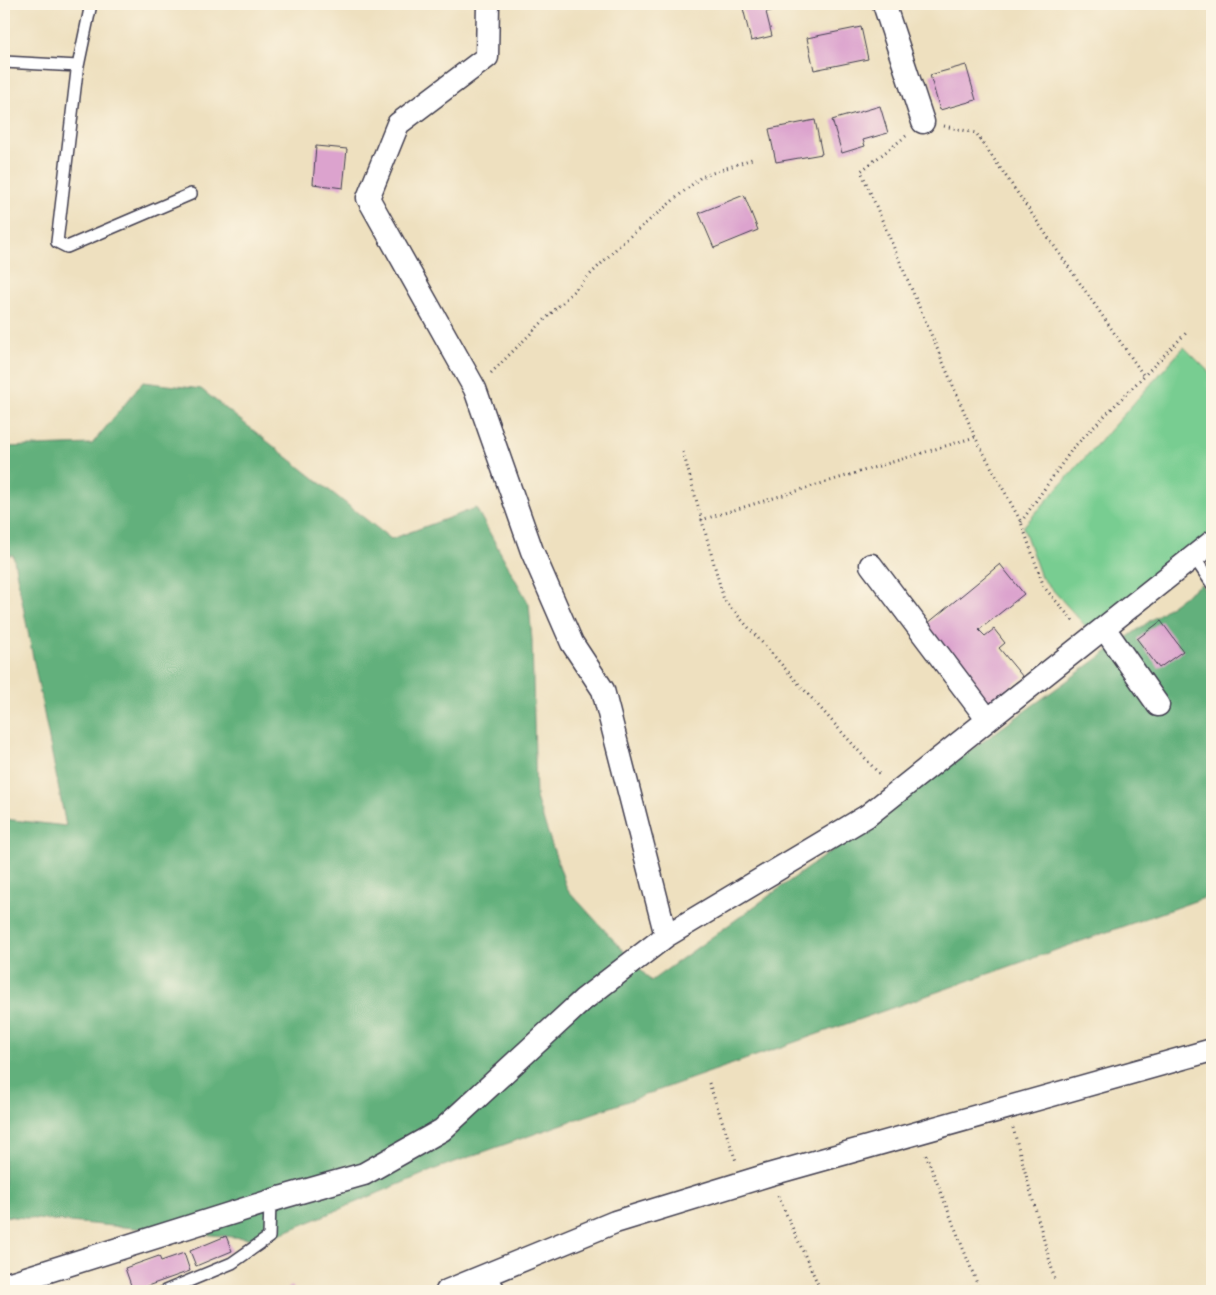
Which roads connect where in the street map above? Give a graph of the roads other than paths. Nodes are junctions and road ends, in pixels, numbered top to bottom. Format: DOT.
graph roads {
  1 [pos="91,4"];
  2 [pos="488,4"];
  3 [pos="884,4"];
  4 [pos="4,62"];
  5 [pos="78,66"];
  6 [pos="923,122"];
  7 [pos="191,194"];
  8 [pos="1212,542"];
  9 [pos="1194,557"];
  10 [pos="871,565"];
  11 [pos="1212,584"];
  12 [pos="1097,634"];
  13 [pos="1158,704"];
  14 [pos="988,720"];
  15 [pos="666,936"];
  16 [pos="1212,1050"];
  17 [pos="270,1201"];
  18 [pos="495,1283"];
  19 [pos="4,1285"];
  20 [pos="165,1291"];
  21 [pos="447,1291"];
  1 -- 5 [label="lane"];
  2 -- 15 [label="street"];
  3 -- 6 [label="street"];
  4 -- 5 [label="lane"];
  5 -- 7 [label="lane"];
  8 -- 9 [label="street"];
  9 -- 11 [label="lane"];
  9 -- 12 [label="street"];
  10 -- 14 [label="street"];
  12 -- 13 [label="street"];
  12 -- 14 [label="street"];
  14 -- 15 [label="street"];
  15 -- 17 [label="street"];
  16 -- 18 [label="street"];
  17 -- 19 [label="street"];
  17 -- 20 [label="lane"];
  18 -- 21 [label="street"];
}
